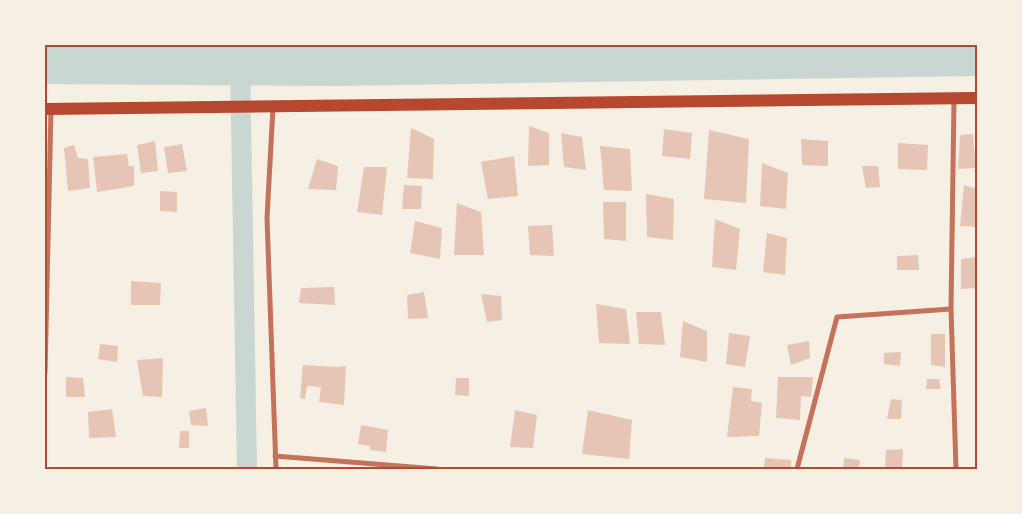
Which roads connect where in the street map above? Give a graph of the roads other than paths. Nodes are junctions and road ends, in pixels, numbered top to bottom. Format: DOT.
graph roads {
  1 [pos="954,98"];
  2 [pos="977,98"];
  3 [pos="268,107"];
  4 [pos="48,109"];
  5 [pos="951,309"];
  6 [pos="45,373"];
  7 [pos="275,456"];
  8 [pos="276,469"];
  9 [pos="436,469"];
  10 [pos="797,469"];
  11 [pos="956,469"];
  1 -- 2 [label="main road"];
  1 -- 3 [label="main road"];
  1 -- 5 [label="street"];
  3 -- 4 [label="main road"];
  3 -- 7 [label="street"];
  4 -- 6 [label="street"];
  5 -- 10 [label="street"];
  5 -- 11 [label="street"];
  7 -- 8 [label="street"];
  7 -- 9 [label="street"];
}
